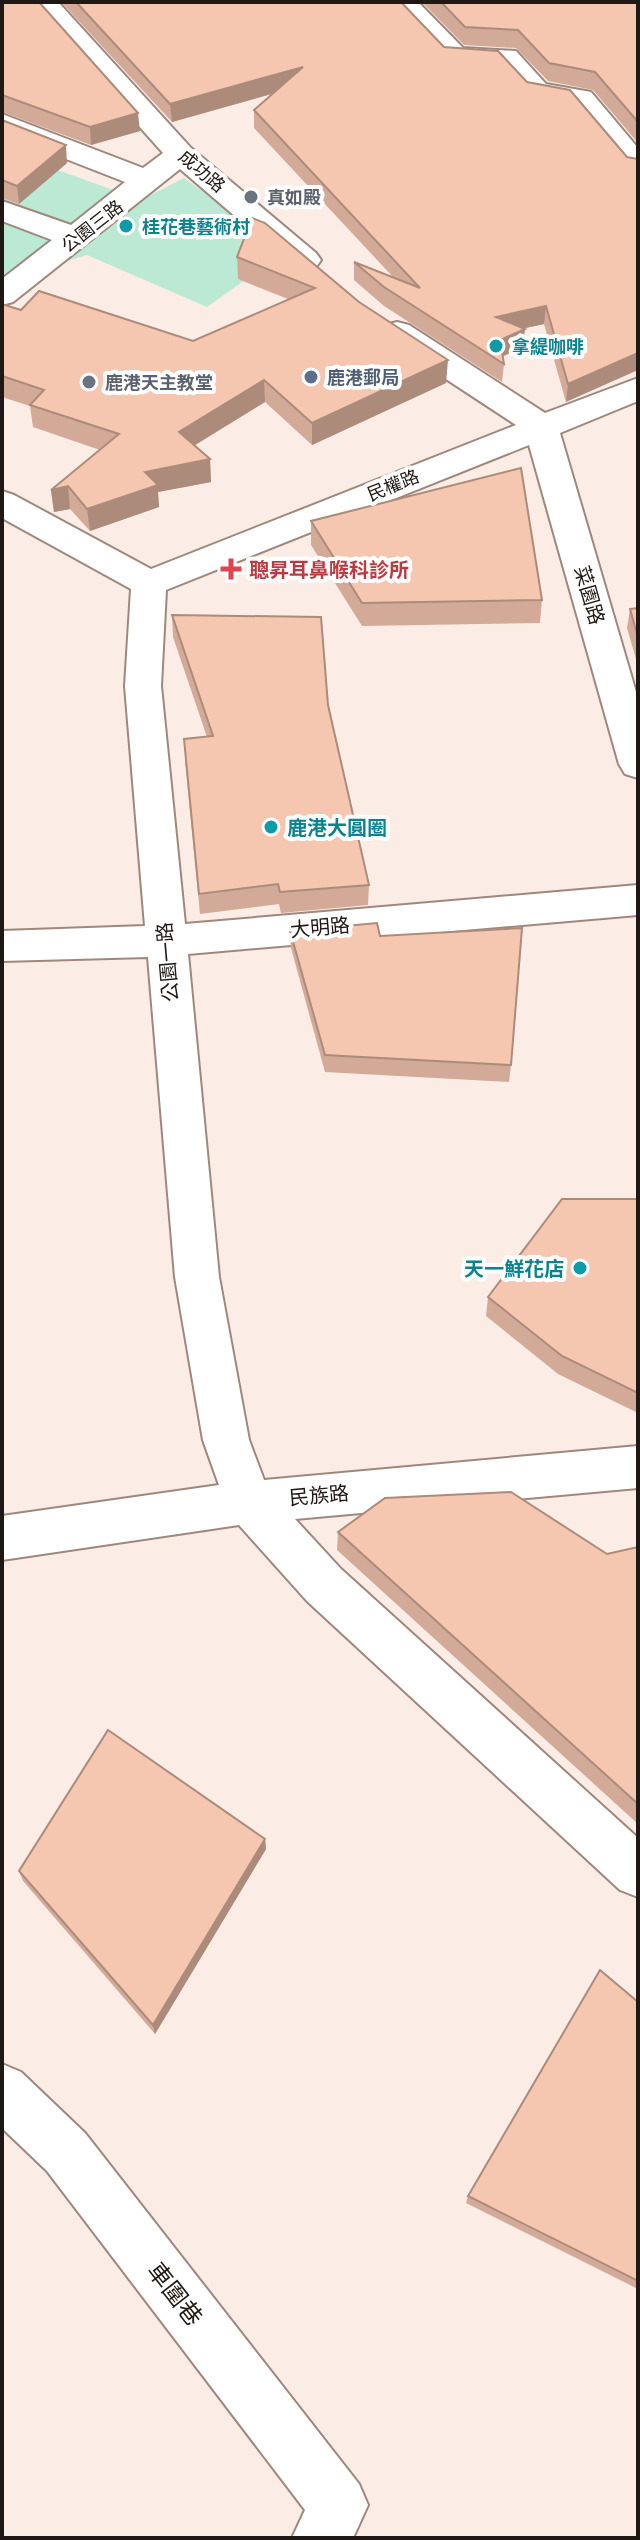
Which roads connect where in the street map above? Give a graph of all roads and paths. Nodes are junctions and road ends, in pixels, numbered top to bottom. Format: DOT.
graph roads {
  1 [pos="42,2"];
  2 [pos="401,2"];
  3 [pos="2,123"];
  4 [pos="180,154"];
  5 [pos="638,167"];
  6 [pos="149,181"];
  7 [pos="2,210"];
  8 [pos="77,238"];
  9 [pos="325,276"];
  10 [pos="2,295"];
  11 [pos="371,315"];
  12 [pos="638,389"];
  13 [pos="541,426"];
  14 [pos="2,503"];
  15 [pos="149,583"];
  16 [pos="638,764"];
  17 [pos="638,900"];
  18 [pos="165,941"];
  19 [pos="2,946"];
  20 [pos="638,1467"];
  21 [pos="249,1502"];
  22 [pos="2,1538"];
  23 [pos="638,1872"];
  24 [pos="2,2091"];
  25 [pos="330,2522"];
  1 -- 4 [label="street, 成功路"];
  2 -- 5 [label="street"];
  3 -- 6 [label="street"];
  4 -- 6 [label="street, 公園三路"];
  4 -- 9 [label="street, 成功路"];
  6 -- 8 [label="street, 公園三路"];
  7 -- 8 [label="street"];
  8 -- 10 [label="street, 公園三路"];
  11 -- 13 [label="street"];
  12 -- 13 [label="street, 民權路"];
  13 -- 15 [label="street, 民權路"];
  13 -- 16 [label="street, 菜園路"];
  14 -- 15 [label="street"];
  15 -- 18 [label="street, 公園一路"];
  17 -- 18 [label="street, 大明路"];
  18 -- 19 [label="street, 大明路"];
  18 -- 21 [label="street, 公園一路"];
  20 -- 21 [label="street, 民族路"];
  21 -- 22 [label="street, 民族路"];
  21 -- 23 [label="street"];
  24 -- 25 [label="street, 車圍巷"];
}
